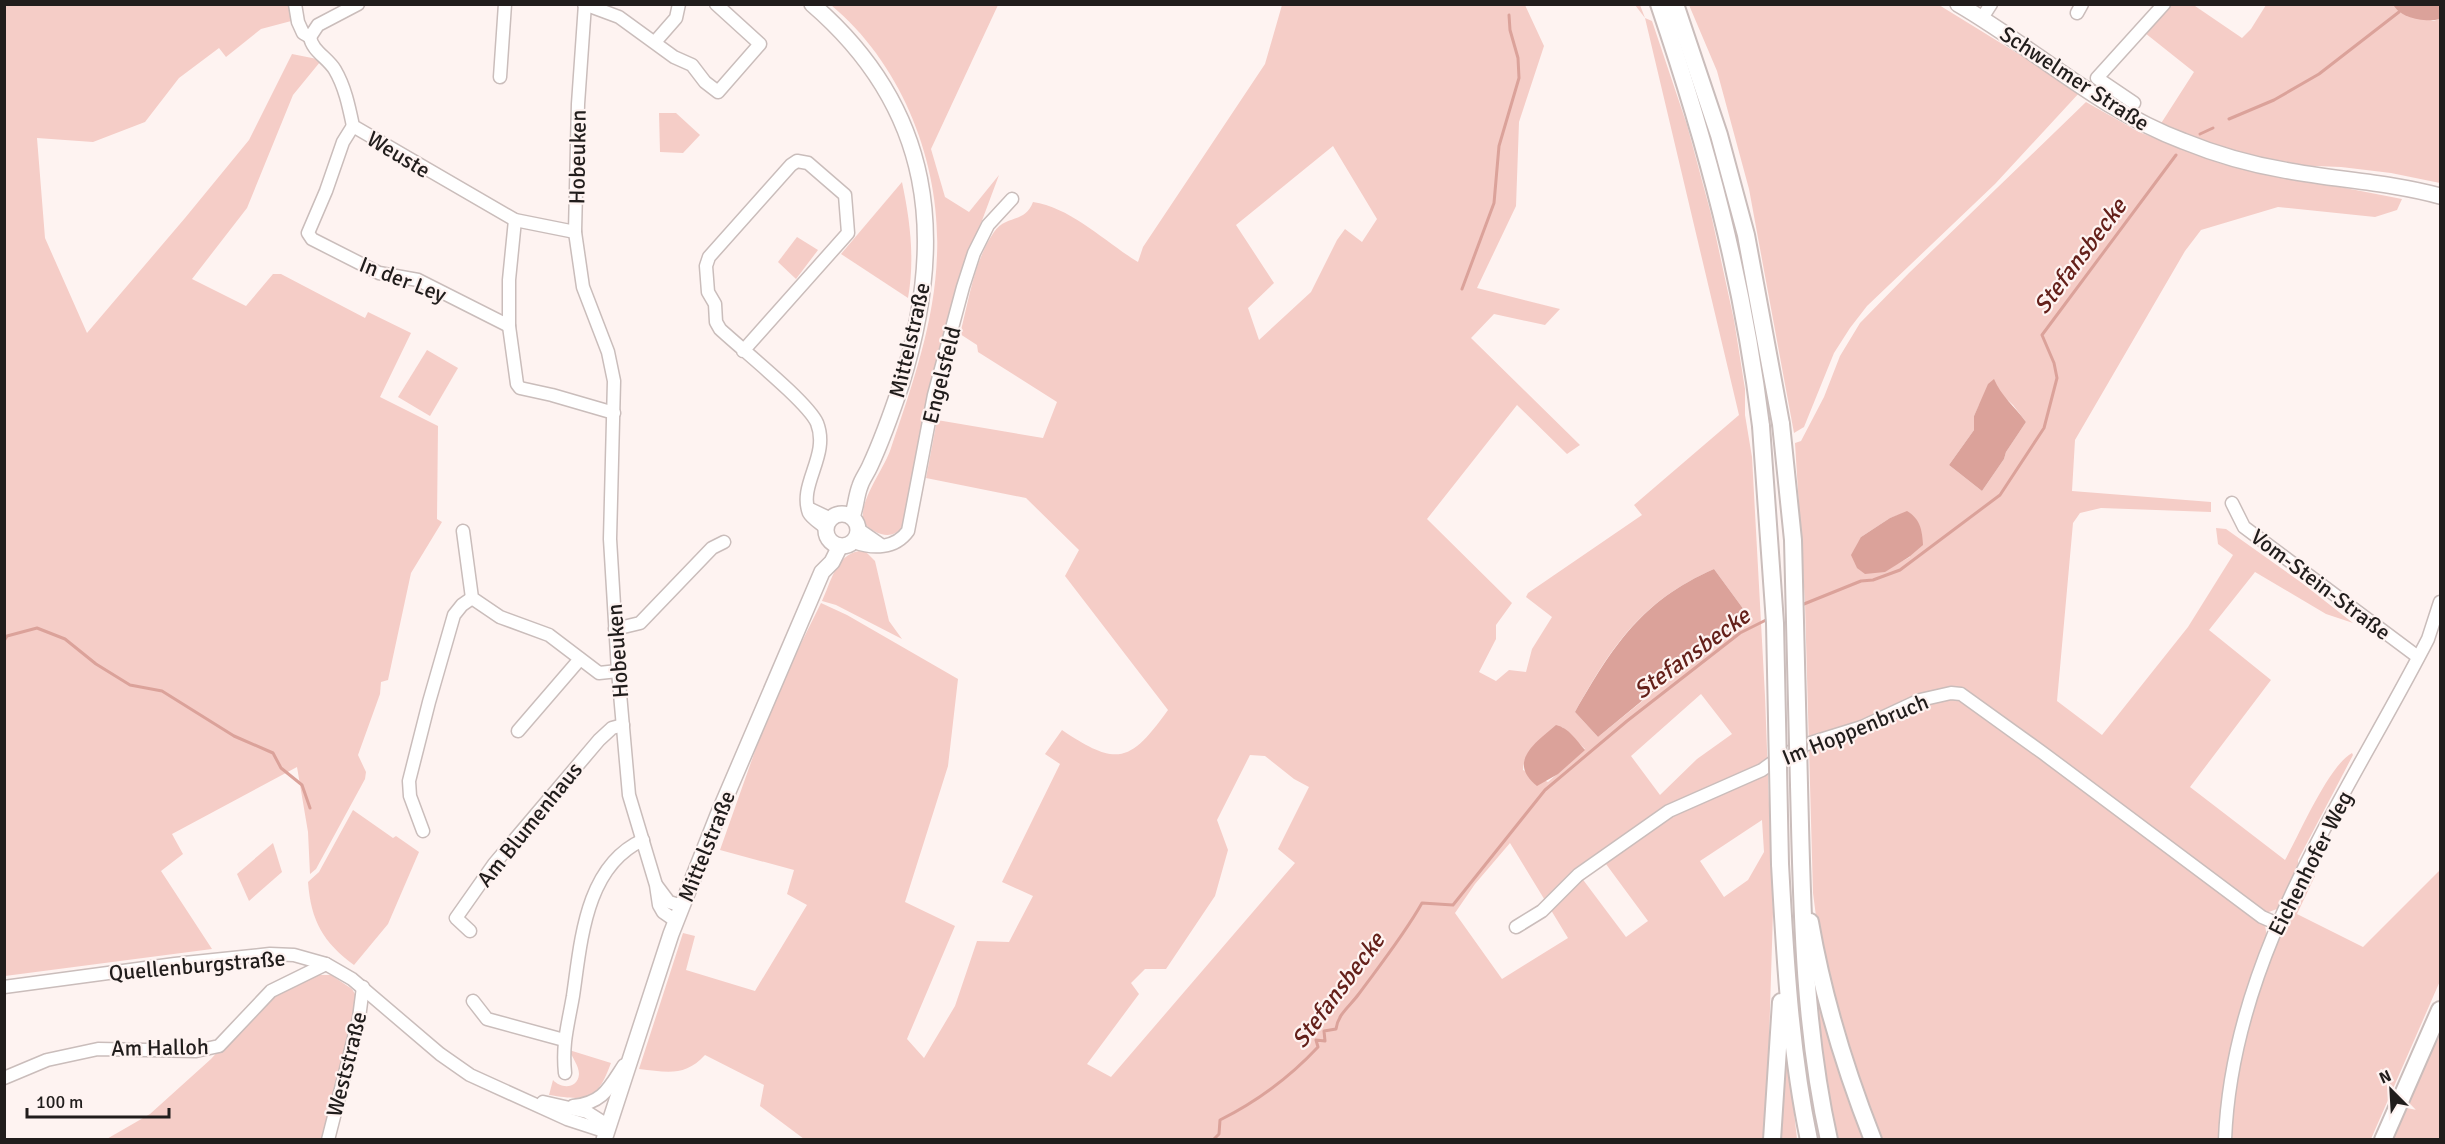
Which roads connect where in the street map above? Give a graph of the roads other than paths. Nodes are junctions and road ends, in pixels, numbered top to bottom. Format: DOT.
graph roads {
  1 [pos="295,4"];
  2 [pos="358,4"];
  3 [pos="505,4"];
  4 [pos="679,4"];
  5 [pos="716,4"];
  6 [pos="812,4"];
  7 [pos="1659,4"];
  8 [pos="1675,4"];
  9 [pos="1958,4"];
  10 [pos="1991,4"];
  11 [pos="2164,4"];
  12 [pos="585,5"];
  13 [pos="1982,18"];
  14 [pos="310,37"];
  15 [pos="655,42"];
  16 [pos="500,77"];
  17 [pos="2134,103"];
  18 [pos="353,126"];
  19 [pos="2440,196"];
  20 [pos="1012,199"];
  21 [pos="515,220"];
  22 [pos="575,232"];
  23 [pos="509,326"];
  24 [pos="744,351"];
  25 [pos="614,413"];
  26 [pos="2232,503"];
  27 [pos="841,530"];
  28 [pos="463,531"];
  29 [pos="724,542"];
  30 [pos="472,598"];
  31 [pos="2440,602"];
  32 [pos="615,629"];
  33 [pos="2418,657"];
  34 [pos="580,659"];
  35 [pos="618,671"];
  36 [pos="622,725"];
  37 [pos="518,731"];
  38 [pos="423,831"];
  39 [pos="643,840"];
  40 [pos="1801,863"];
  41 [pos="679,914"];
  42 [pos="2277,924"];
  43 [pos="1516,927"];
  44 [pos="470,931"];
  45 [pos="1785,957"];
  46 [pos="326,964"];
  47 [pos="4,987"];
  48 [pos="363,987"];
  49 [pos="473,1001"];
  50 [pos="2440,1010"];
  51 [pos="564,1040"];
  52 [pos="630,1056"];
  53 [pos="565,1073"];
  54 [pos="4,1078"];
  55 [pos="526,1099"];
  56 [pos="570,1107"];
  57 [pos="607,1132"];
  58 [pos="328,1140"];
  59 [pos="1772,1140"];
  60 [pos="1809,1140"];
  61 [pos="1829,1140"];
  62 [pos="1873,1140"];
  63 [pos="2225,1140"];
  64 [pos="2383,1140"];
  1 -- 14 [label="street, Weuste"];
  2 -- 14 [label="street"];
  3 -- 16 [label="street"];
  4 -- 15 [label="street"];
  5 -- 15 [label="street"];
  6 -- 27 [label="main road, Mittelstraße"];
  7 -- 45 [label="highway, bridge"];
  8 -- 40 [label="highway, bridge"];
  9 -- 13 [label="main road, Schwelmer Straße"];
  10 -- 13 [label="street"];
  11 -- 17 [label="street, Schwelmer Straße"];
  12 -- 15 [label="street"];
  12 -- 22 [label="street, Hobeuken"];
  13 -- 19 [label="main road, Schwelmer Straße"];
  14 -- 18 [label="street, Weuste"];
  18 -- 21 [label="street, Weuste"];
  18 -- 23 [label="street, In der Ley"];
  20 -- 27 [label="street, Engelsfeld"];
  21 -- 22 [label="street, Weuste"];
  21 -- 23 [label="street"];
  22 -- 25 [label="street, Hobeuken"];
  23 -- 25 [label="street"];
  24 -- 24 [label="street"];
  24 -- 27 [label="street"];
  25 -- 32 [label="street, Hobeuken"];
  26 -- 33 [label="street, Vom-Stein-Straße"];
  27 -- 41 [label="main road, Mittelstraße"];
  28 -- 30 [label="street"];
  29 -- 32 [label="street"];
  30 -- 34 [label="street"];
  30 -- 38 [label="street"];
  31 -- 33 [label="street, Eichenhofer Weg"];
  32 -- 35 [label="street, Hobeuken"];
  33 -- 42 [label="street, Eichenhofer Weg"];
  34 -- 35 [label="street"];
  34 -- 37 [label="street"];
  35 -- 36 [label="street, Hobeuken"];
  36 -- 39 [label="street, Hobeuken"];
  36 -- 44 [label="street, Am Blumenhaus"];
  39 -- 41 [label="street, Hobeuken"];
  39 -- 51 [label="street"];
  40 -- 61 [label="highway"];
  40 -- 62 [label="highway"];
  41 -- 52 [label="main road, Mittelstraße"];
  42 -- 43 [label="street, Im Hoppenbruch"];
  42 -- 63 [label="street, Eichenhofer Weg"];
  45 -- 59 [label="highway"];
  45 -- 60 [label="highway"];
  46 -- 47 [label="street, Quellenburgstraße"];
  46 -- 48 [label="street, Quellenburgstraße"];
  46 -- 54 [label="street, Am Halloh"];
  48 -- 55 [label="street, Quellenburgstraße"];
  48 -- 58 [label="street, Weststraße"];
  49 -- 51 [label="street"];
  50 -- 64 [label="highway"];
  51 -- 53 [label="street"];
  52 -- 56 [label="street, Quellenburgstraße"];
  52 -- 57 [label="main road, Mittelstraße"];
  55 -- 56 [label="street, Quellenburgstraße"];
  55 -- 57 [label="street, Quellenburgstraße"];
  56 -- 57 [label="street, Quellenburgstraße"];
}
